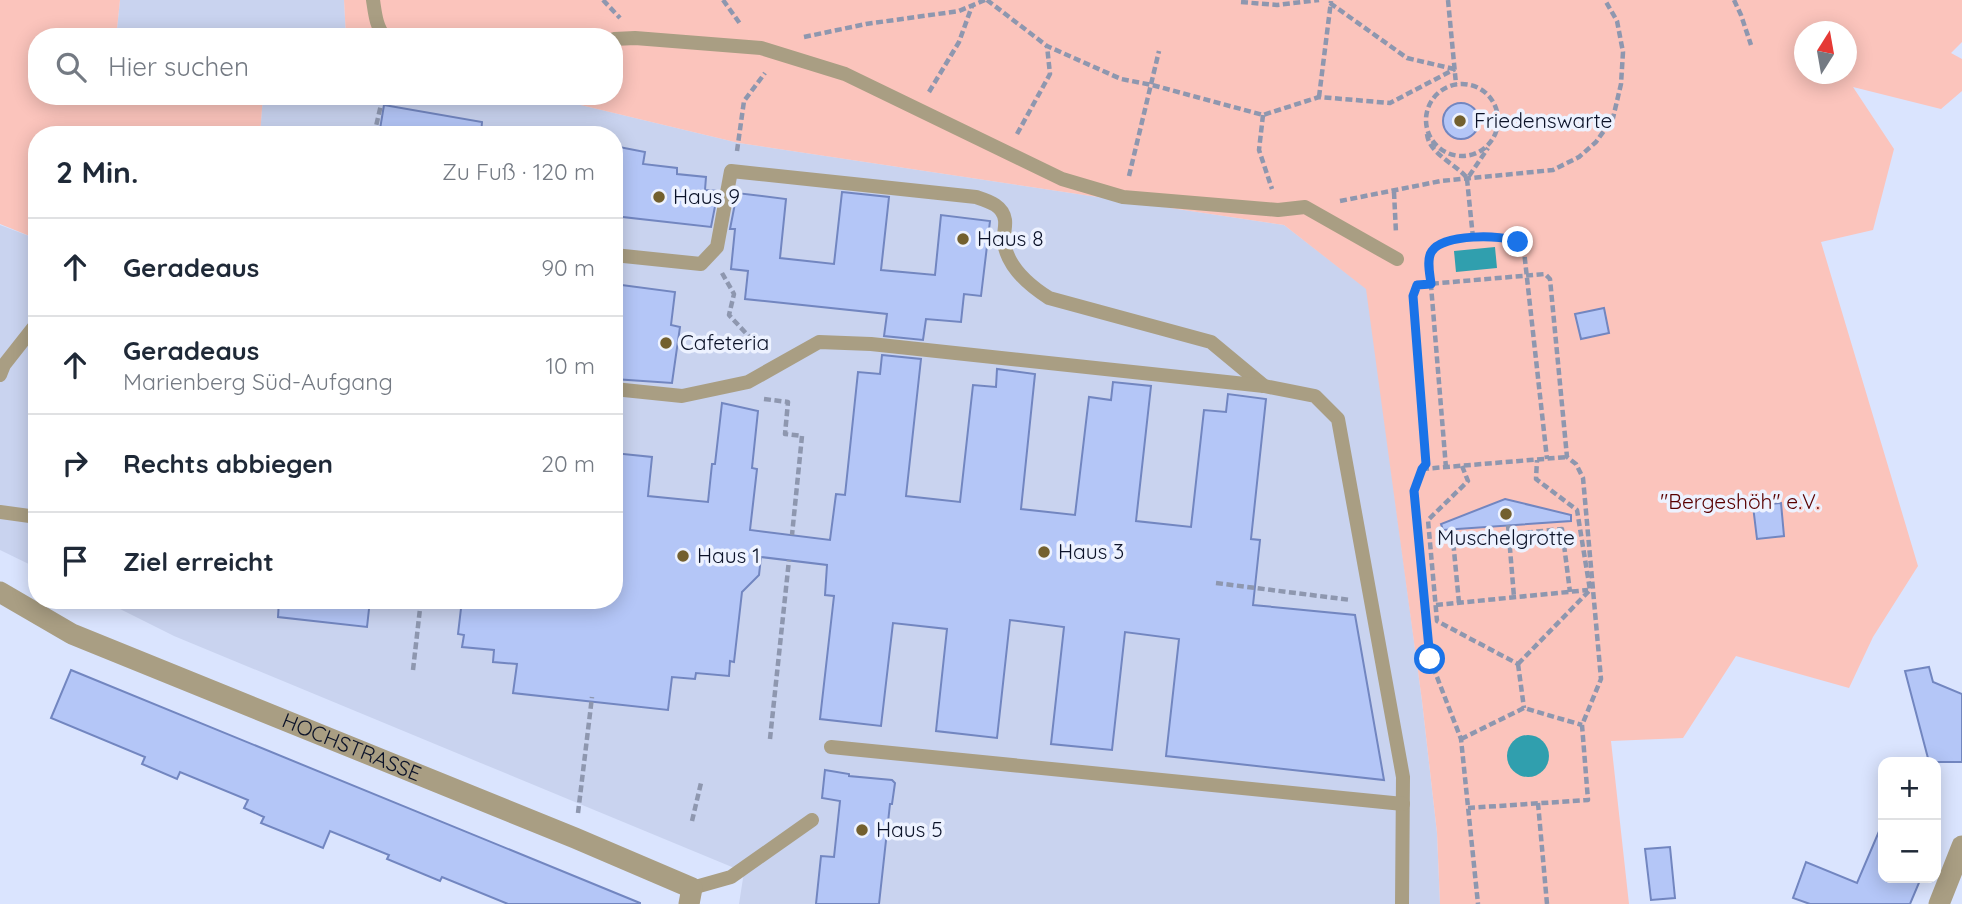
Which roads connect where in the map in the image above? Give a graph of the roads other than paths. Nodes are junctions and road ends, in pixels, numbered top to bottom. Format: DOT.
graph roads {
  1 [pos="373,0"];
  2 [pos="379,28"];
  3 [pos="623,39"];
  4 [pos="623,257"];
  5 [pos="1397,259"];
  6 [pos="28,334"];
  7 [pos="0,375"];
  8 [pos="1265,387"];
  9 [pos="623,390"];
  10 [pos="0,512"];
  11 [pos="28,516"];
  12 [pos="0,593"];
  13 [pos="28,609"];
  14 [pos="28,609"];
  15 [pos="831,747"];
  16 [pos="1404,804"];
  17 [pos="812,820"];
  18 [pos="1962,846"];
  19 [pos="691,896"];
  20 [pos="1402,904"];
  21 [pos="1939,904"];
  1 -- 2 [label="lane"];
  3 -- 5 [label="lane"];
  4 -- 8 [label="lane"];
  6 -- 7 [label="lane"];
  8 -- 9 [label="lane"];
  8 -- 16 [label="lane"];
  10 -- 11 [label="lane"];
  12 -- 13 [label="street, HOCHSTRASSE"];
  14 -- 19 [label="street, HOCHSTRASSE"];
  15 -- 16 [label="lane"];
  16 -- 20 [label="lane"];
  17 -- 19 [label="lane"];
  18 -- 21 [label="street"];
}
